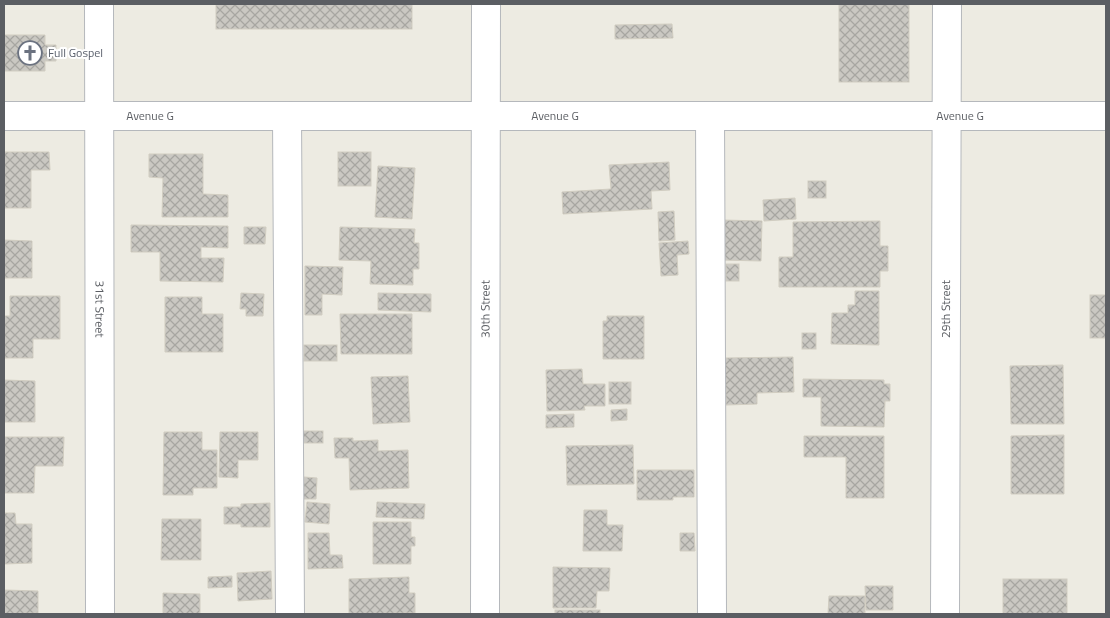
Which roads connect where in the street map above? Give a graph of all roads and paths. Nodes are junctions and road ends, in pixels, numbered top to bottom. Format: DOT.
graph roads {
  1 [pos="99,4"];
  2 [pos="486,4"];
  3 [pos="947,4"];
  4 [pos="4,116"];
  5 [pos="99,116"];
  6 [pos="287,116"];
  7 [pos="486,116"];
  8 [pos="710,116"];
  9 [pos="946,116"];
  10 [pos="1106,116"];
  11 [pos="100,614"];
  12 [pos="290,614"];
  13 [pos="485,614"];
  14 [pos="712,614"];
  15 [pos="945,614"];
  1 -- 5 [label="street, 31st Street"];
  2 -- 7 [label="street, 30th Street"];
  3 -- 9 [label="street, 29th Street"];
  4 -- 5 [label="street, Avenue G"];
  5 -- 6 [label="street, Avenue G"];
  5 -- 11 [label="street, 31st Street"];
  6 -- 7 [label="street, Avenue G"];
  6 -- 12 [label="street"];
  7 -- 8 [label="street, Avenue G"];
  7 -- 13 [label="street, 30th Street"];
  8 -- 9 [label="street, Avenue G"];
  8 -- 14 [label="street"];
  9 -- 10 [label="street, Avenue G"];
  9 -- 15 [label="street, 29th Street"];
}
